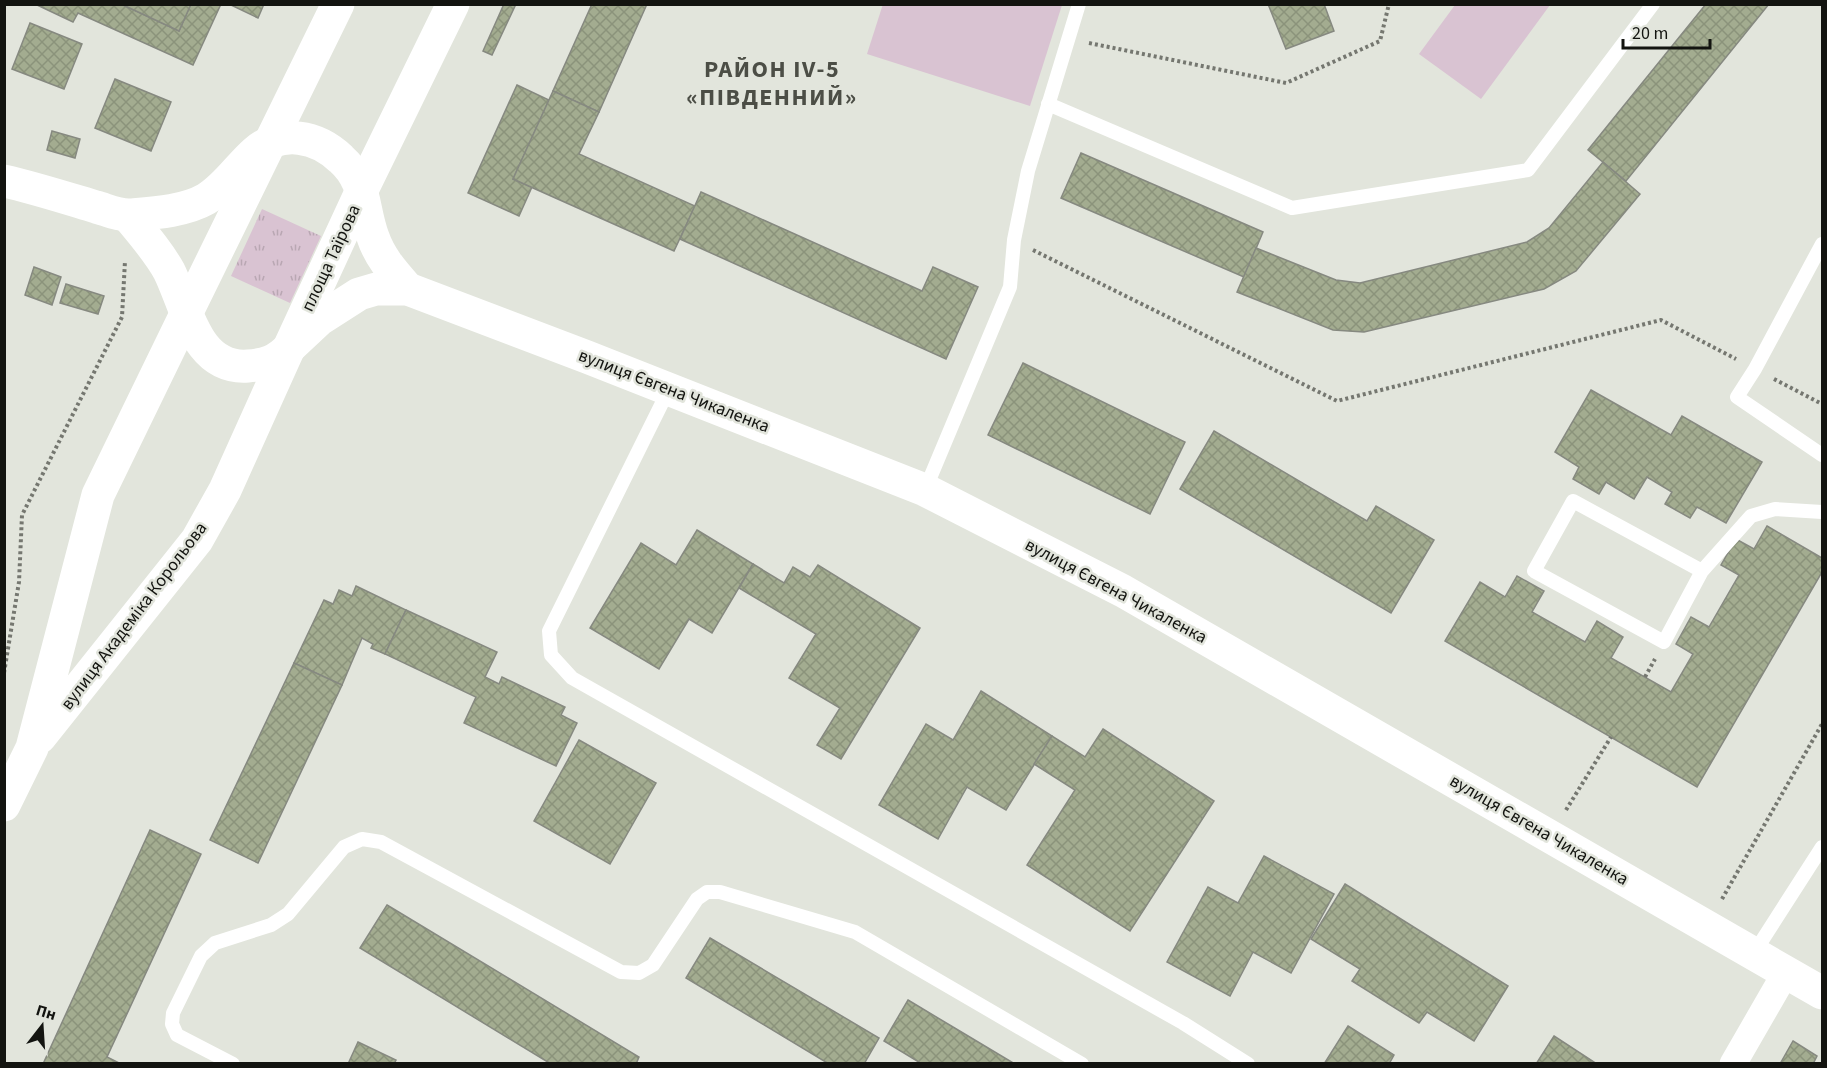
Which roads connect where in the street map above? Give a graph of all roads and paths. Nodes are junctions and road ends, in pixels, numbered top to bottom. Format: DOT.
graph roads {
  1 [pos="338,4"];
  2 [pos="453,4"];
  3 [pos="1079,4"];
  4 [pos="1389,4"];
  5 [pos="1653,4"];
  6 [pos="1068,39"];
  7 [pos="1048,104"];
  8 [pos="271,143"];
  9 [pos="4,181"];
  10 [pos="363,190"];
  11 [pos="128,216"];
  12 [pos="1014,240"];
  13 [pos="1822,244"];
  14 [pos="408,289"];
  15 [pos="187,312"];
  16 [pos="288,348"];
  17 [pos="1755,369"];
  18 [pos="669,389"];
  19 [pos="1822,404"];
  20 [pos="1822,455"];
  21 [pos="925,490"];
  22 [pos="1822,512"];
  23 [pos="1702,571"];
  24 [pos="4,673"];
  25 [pos="1822,724"];
  26 [pos="1611,737"];
  27 [pos="32,748"];
  28 [pos="4,805"];
  29 [pos="1550,836"];
  30 [pos="1822,847"];
  31 [pos="1707,926"];
  32 [pos="1754,953"];
  33 [pos="1786,972"];
  34 [pos="1822,993"];
  35 [pos="233,1064"];
  36 [pos="1082,1064"];
  37 [pos="1248,1064"];
  38 [pos="1733,1064"];
  1 -- 8 [label="main road"];
  2 -- 10 [label="main road"];
  3 -- 6 [label="lane"];
  4 -- 6 [label="path"];
  5 -- 7 [label="lane"];
  6 -- 7 [label="lane"];
  7 -- 12 [label="lane"];
  8 -- 10 [label="main road, площа Таїрова"];
  8 -- 11 [label="main road"];
  8 -- 15 [label="main road"];
  9 -- 11 [label="main road"];
  10 -- 14 [label="main road, вулиця Євгена Чикаленка"];
  10 -- 16 [label="main road, площа Таїрова"];
  11 -- 15 [label="main road"];
  11 -- 24 [label="path"];
  12 -- 17 [label="path"];
  12 -- 21 [label="lane"];
  13 -- 17 [label="lane"];
  14 -- 16 [label="main road, вулиця Євгена Чикаленка"];
  14 -- 18 [label="main road, вулиця Євгена Чикаленка"];
  15 -- 16 [label="main road"];
  15 -- 27 [label="main road, вулиця Академіка Корольова"];
  16 -- 27 [label="main road, вулиця Академіка Корольова"];
  17 -- 19 [label="path"];
  17 -- 20 [label="lane"];
  18 -- 21 [label="main road, вулиця Євгена Чикаленка"];
  18 -- 37 [label="lane"];
  21 -- 29 [label="main road, вулиця Євгена Чикаленка"];
  22 -- 23 [label="lane"];
  23 -- 23 [label="lane"];
  25 -- 31 [label="path"];
  26 -- 29 [label="path"];
  27 -- 28 [label="main road, вулиця Академіка Корольова"];
  29 -- 31 [label="main road, вулиця Євгена Чикаленка"];
  30 -- 32 [label="lane"];
  31 -- 32 [label="main road, вулиця Євгена Чикаленка"];
  32 -- 33 [label="main road, вулиця Євгена Чикаленка"];
  33 -- 34 [label="main road, вулиця Євгена Чикаленка"];
  33 -- 38 [label="street"];
  35 -- 36 [label="lane"];
}
